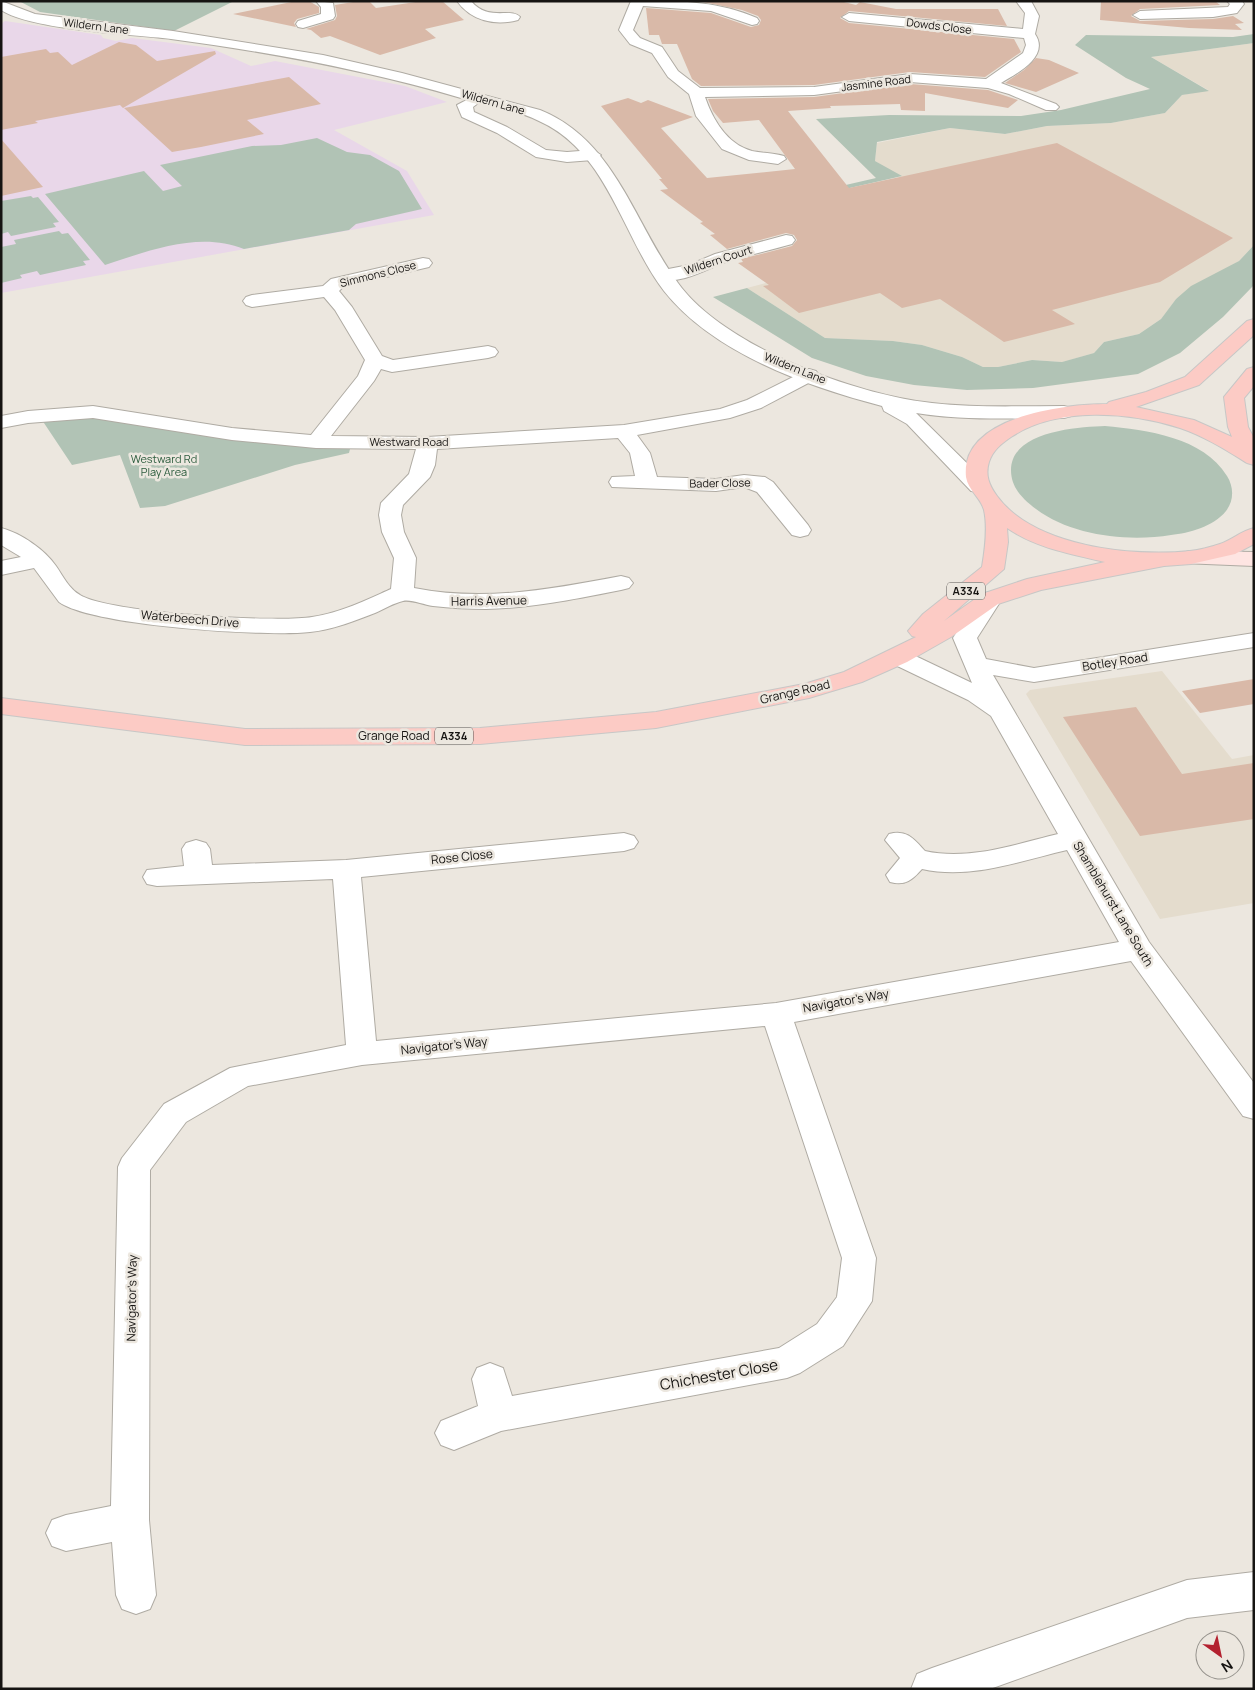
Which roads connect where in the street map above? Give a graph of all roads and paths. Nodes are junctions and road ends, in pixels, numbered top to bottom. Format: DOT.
graph roads {
  1 [pos="323,1"];
  2 [pos="464,1"];
  3 [pos="1023,1"];
  4 [pos="1234,1"];
  5 [pos="638,2"];
  6 [pos="1,4"];
  7 [pos="1140,15"];
  8 [pos="513,17"];
  9 [pos="844,17"];
  10 [pos="752,21"];
  11 [pos="303,24"];
  12 [pos="1028,34"];
  13 [pos="989,84"];
  14 [pos="696,92"];
  15 [pos="478,98"];
  16 [pos="1051,107"];
  17 [pos="593,154"];
  18 [pos="778,159"];
  19 [pos="782,245"];
  20 [pos="423,263"];
  21 [pos="664,275"];
  22 [pos="329,291"];
  23 [pos="252,301"];
  24 [pos="1254,325"];
  25 [pos="488,352"];
  26 [pos="375,360"];
  27 [pos="1254,374"];
  28 [pos="809,375"];
  29 [pos="873,397"];
  30 [pos="1100,410"];
  31 [pos="1064,412"];
  32 [pos="1,422"];
  33 [pos="624,431"];
  34 [pos="316,442"];
  35 [pos="427,443"];
  36 [pos="1254,459"];
  37 [pos="647,481"];
  38 [pos="620,482"];
  39 [pos="979,486"];
  40 [pos="995,509"];
  41 [pos="800,530"];
  42 [pos="1,534"];
  43 [pos="1254,535"];
  44 [pos="1190,558"];
  45 [pos="1254,559"];
  46 [pos="40,560"];
  47 [pos="1159,560"];
  48 [pos="1,568"];
  49 [pos="621,582"];
  50 [pos="402,593"];
  51 [pos="990,599"];
  52 [pos="1254,640"];
  53 [pos="898,657"];
  54 [pos="977,664"];
  55 [pos="1,706"];
  56 [pos="1004,716"];
  57 [pos="1073,839"];
  58 [pos="624,842"];
  59 [pos="905,858"];
  60 [pos="346,868"];
  61 [pos="157,876"];
  62 [pos="1138,949"];
  63 [pos="776,1014"];
  64 [pos="362,1054"];
  65 [pos="1254,1107"];
  66 [pos="490,1379"];
  67 [pos="498,1415"];
  68 [pos="454,1433"];
  69 [pos="130,1520"];
  70 [pos="66,1533"];
  71 [pos="1254,1591"];
  72 [pos="136,1596"];
  73 [pos="932,1689"];
  1 -- 11 [label="street"];
  2 -- 8 [label="street"];
  3 -- 12 [label="street"];
  4 -- 7 [label="street"];
  5 -- 10 [label="street"];
  5 -- 14 [label="street"];
  6 -- 15 [label="street, Wildern Lane"];
  9 -- 12 [label="street, Dowds Close"];
  12 -- 13 [label="street"];
  13 -- 14 [label="street, Jasmine Road"];
  13 -- 16 [label="street, Jasmine Road"];
  14 -- 18 [label="street"];
  15 -- 17 [label="street, Wildern Lane"];
  15 -- 17 [label="street"];
  17 -- 21 [label="street, Wildern Lane"];
  19 -- 21 [label="street, Wildern Court"];
  20 -- 22 [label="street, Simmons Close"];
  21 -- 28 [label="street, Wildern Lane"];
  22 -- 23 [label="street"];
  22 -- 26 [label="street, Simmons Close"];
  24 -- 30 [label="main road"];
  25 -- 26 [label="street"];
  26 -- 34 [label="street"];
  27 -- 36 [label="main road"];
  28 -- 29 [label="street, Wildern Lane"];
  28 -- 33 [label="street, Westward Road"];
  29 -- 31 [label="street, Wildern Lane"];
  29 -- 39 [label="street, Wildern Lane"];
  30 -- 31 [label="main road"];
  30 -- 36 [label="main road"];
  31 -- 39 [label="main road"];
  32 -- 34 [label="street, Westward Road"];
  33 -- 35 [label="street, Westward Road"];
  33 -- 37 [label="street"];
  34 -- 35 [label="street, Westward Road"];
  35 -- 50 [label="street"];
  37 -- 38 [label="street, Bader Close"];
  37 -- 41 [label="street, Bader Close"];
  39 -- 40 [label="main road"];
  40 -- 47 [label="main road"];
  40 -- 53 [label="main road, Grange Road / A334"];
  42 -- 46 [label="street, Waterbeech Drive"];
  43 -- 44 [label="main road"];
  44 -- 45 [label="main road"];
  44 -- 47 [label="main road"];
  46 -- 48 [label="street"];
  46 -- 50 [label="street, Waterbeech Drive"];
  47 -- 51 [label="main road, Grange Road / A334"];
  49 -- 50 [label="street, Harris Avenue"];
  51 -- 53 [label="main road, Grange Road / A334"];
  51 -- 54 [label="street, Shamblehurst Lane South"];
  52 -- 54 [label="street, Botley Road"];
  53 -- 55 [label="main road, Grange Road / A334"];
  53 -- 56 [label="street, Shamblehurst Lane South"];
  54 -- 56 [label="street, Shamblehurst Lane South"];
  56 -- 57 [label="street, Shamblehurst Lane South"];
  57 -- 59 [label="street"];
  57 -- 62 [label="street, Shamblehurst Lane South"];
  58 -- 60 [label="street, Rose Close"];
  60 -- 61 [label="street, Rose Close"];
  60 -- 64 [label="street"];
  62 -- 63 [label="street, Navigator's Way"];
  62 -- 65 [label="street, Shamblehurst Lane South"];
  63 -- 64 [label="street, Navigator's Way"];
  63 -- 67 [label="street, Chichester Close"];
  64 -- 69 [label="street, Navigator's Way"];
  66 -- 67 [label="street"];
  67 -- 68 [label="street, Chichester Close"];
  69 -- 70 [label="street"];
  69 -- 72 [label="street, Navigator's Way"];
  71 -- 73 [label="street"];
}
